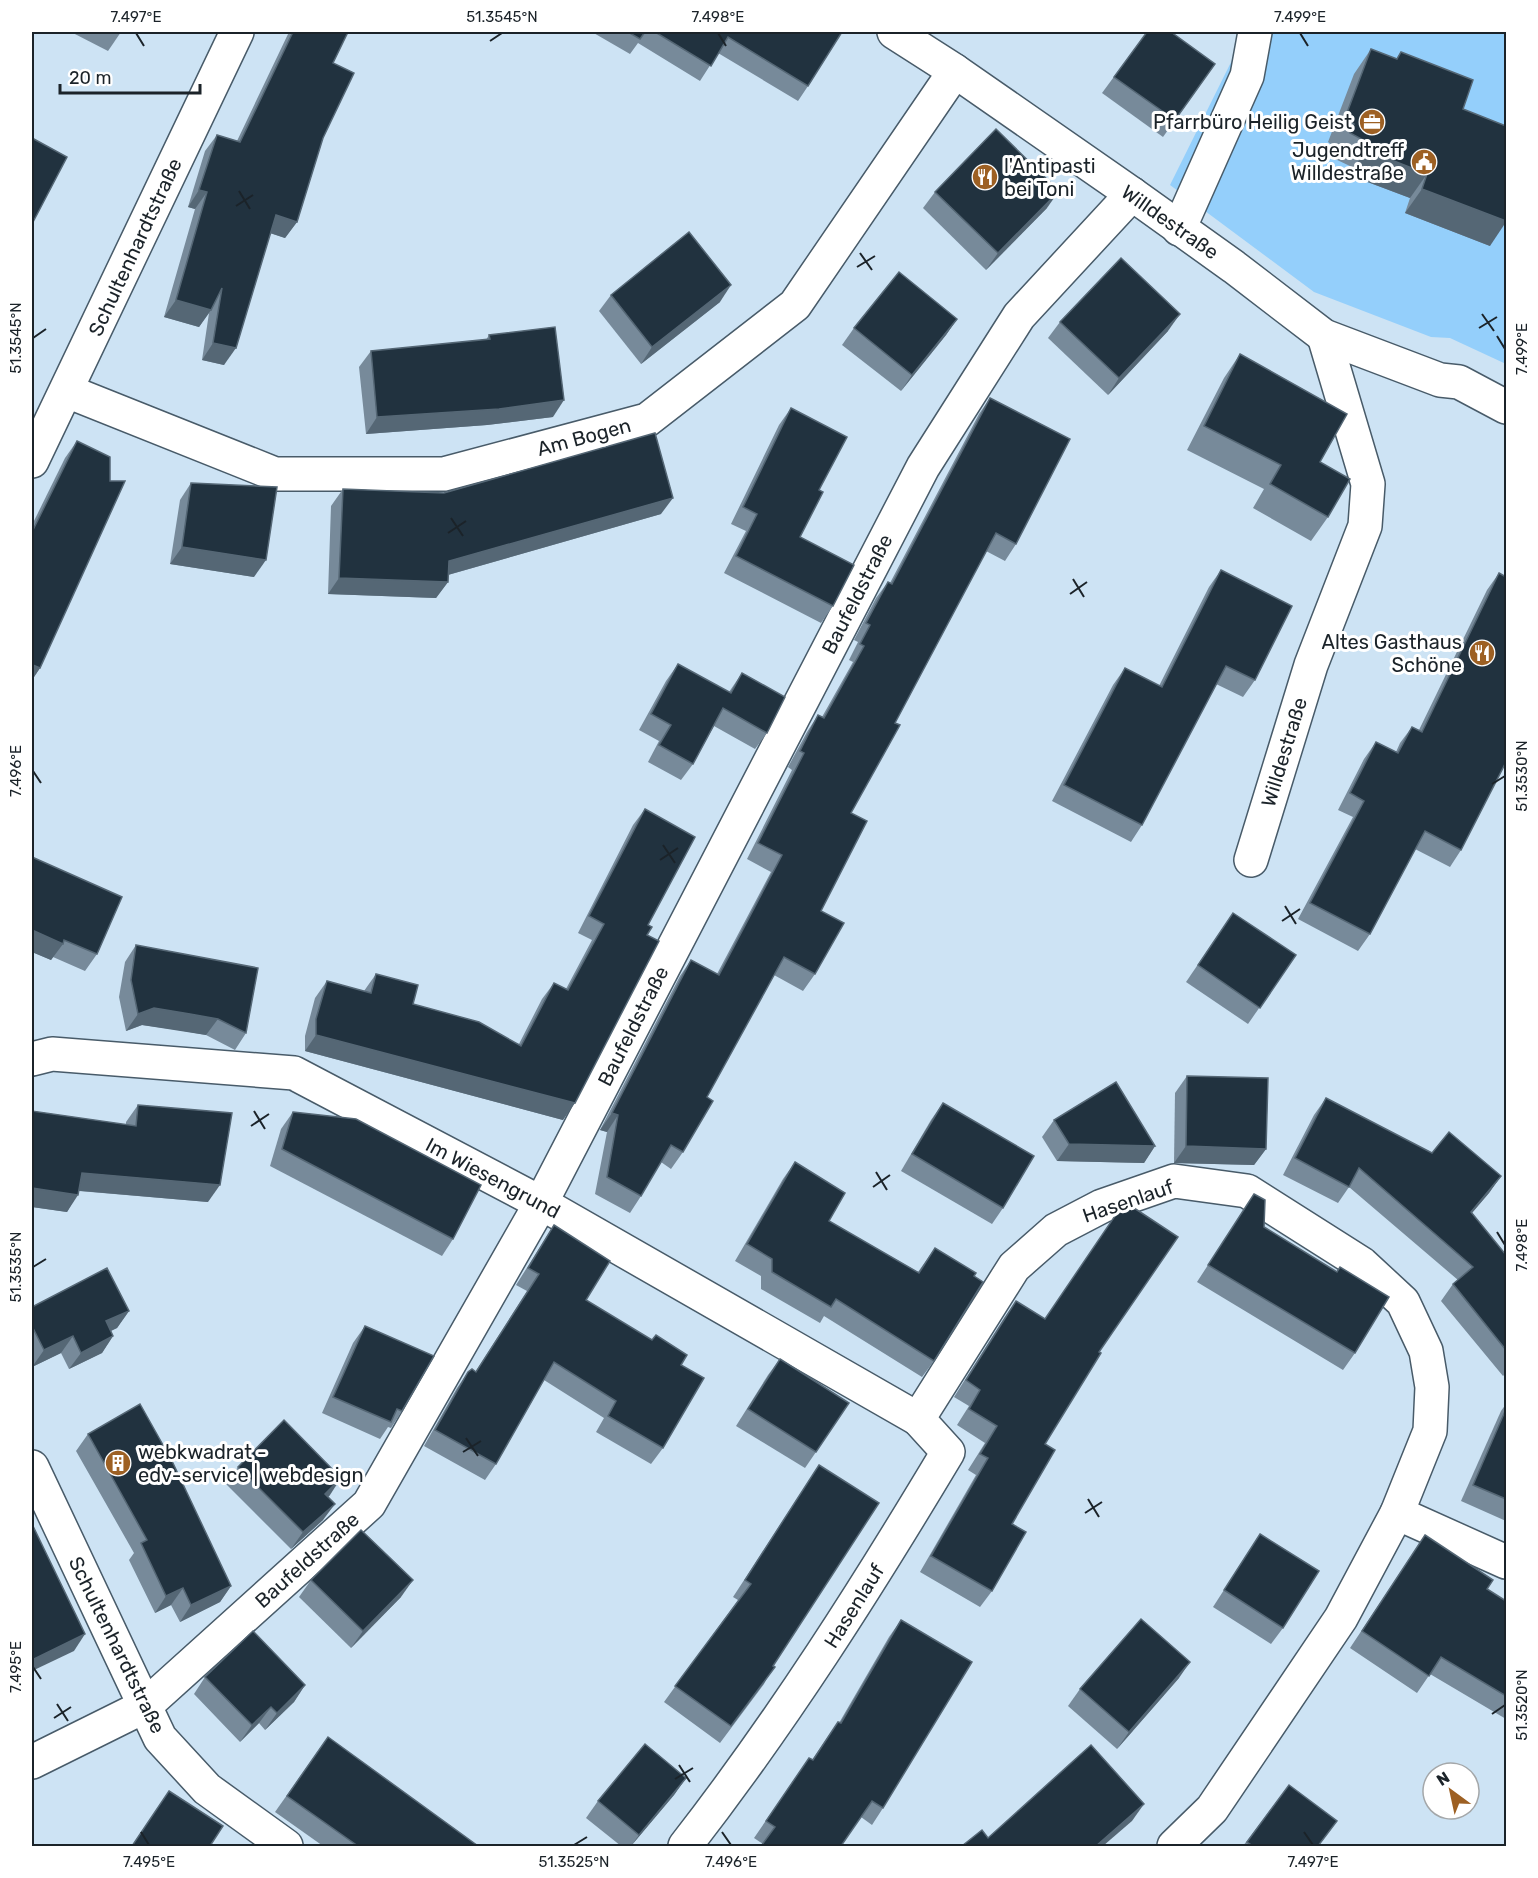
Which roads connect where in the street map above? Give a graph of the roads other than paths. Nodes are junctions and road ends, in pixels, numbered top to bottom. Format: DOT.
graph roads {
  1 [pos="237,32"];
  2 [pos="894,32"];
  3 [pos="1255,32"];
  4 [pos="955,70"];
  5 [pos="1131,194"];
  6 [pos="1179,229"];
  7 [pos="1324,336"];
  8 [pos="67,391"];
  9 [pos="1506,406"];
  10 [pos="32,461"];
  11 [pos="1251,860"];
  12 [pos="32,1059"];
  13 [pos="541,1203"];
  14 [pos="918,1419"];
  15 [pos="32,1467"];
  16 [pos="1397,1513"];
  17 [pos="1506,1562"];
  18 [pos="145,1706"];
  19 [pos="32,1761"];
  20 [pos="286,1846"];
  21 [pos="685,1846"];
  22 [pos="1174,1846"];
  1 -- 8 [label="street, Schultenhardtstraße"];
  2 -- 4 [label="street, Willdestraße"];
  3 -- 6 [label="street"];
  4 -- 5 [label="street, Willdestraße"];
  4 -- 8 [label="street, Am Bogen"];
  5 -- 6 [label="street, Willdestraße"];
  5 -- 13 [label="street, Baufeldstraße"];
  6 -- 7 [label="street, Willdestraße"];
  7 -- 9 [label="street, Willdestraße"];
  7 -- 11 [label="street, Willdestraße"];
  8 -- 10 [label="street, Schultenhardtstraße"];
  12 -- 13 [label="street, Im Wiesengrund"];
  13 -- 14 [label="street, Im Wiesengrund"];
  13 -- 18 [label="street, Baufeldstraße"];
  14 -- 16 [label="street, Hasenlauf"];
  14 -- 21 [label="street, Hasenlauf"];
  15 -- 18 [label="street, Schultenhardtstraße"];
  16 -- 17 [label="street"];
  16 -- 22 [label="street, Hasenlauf"];
  18 -- 19 [label="street, Baufeldstraße"];
  18 -- 20 [label="street, Schultenhardtstraße"];
}
